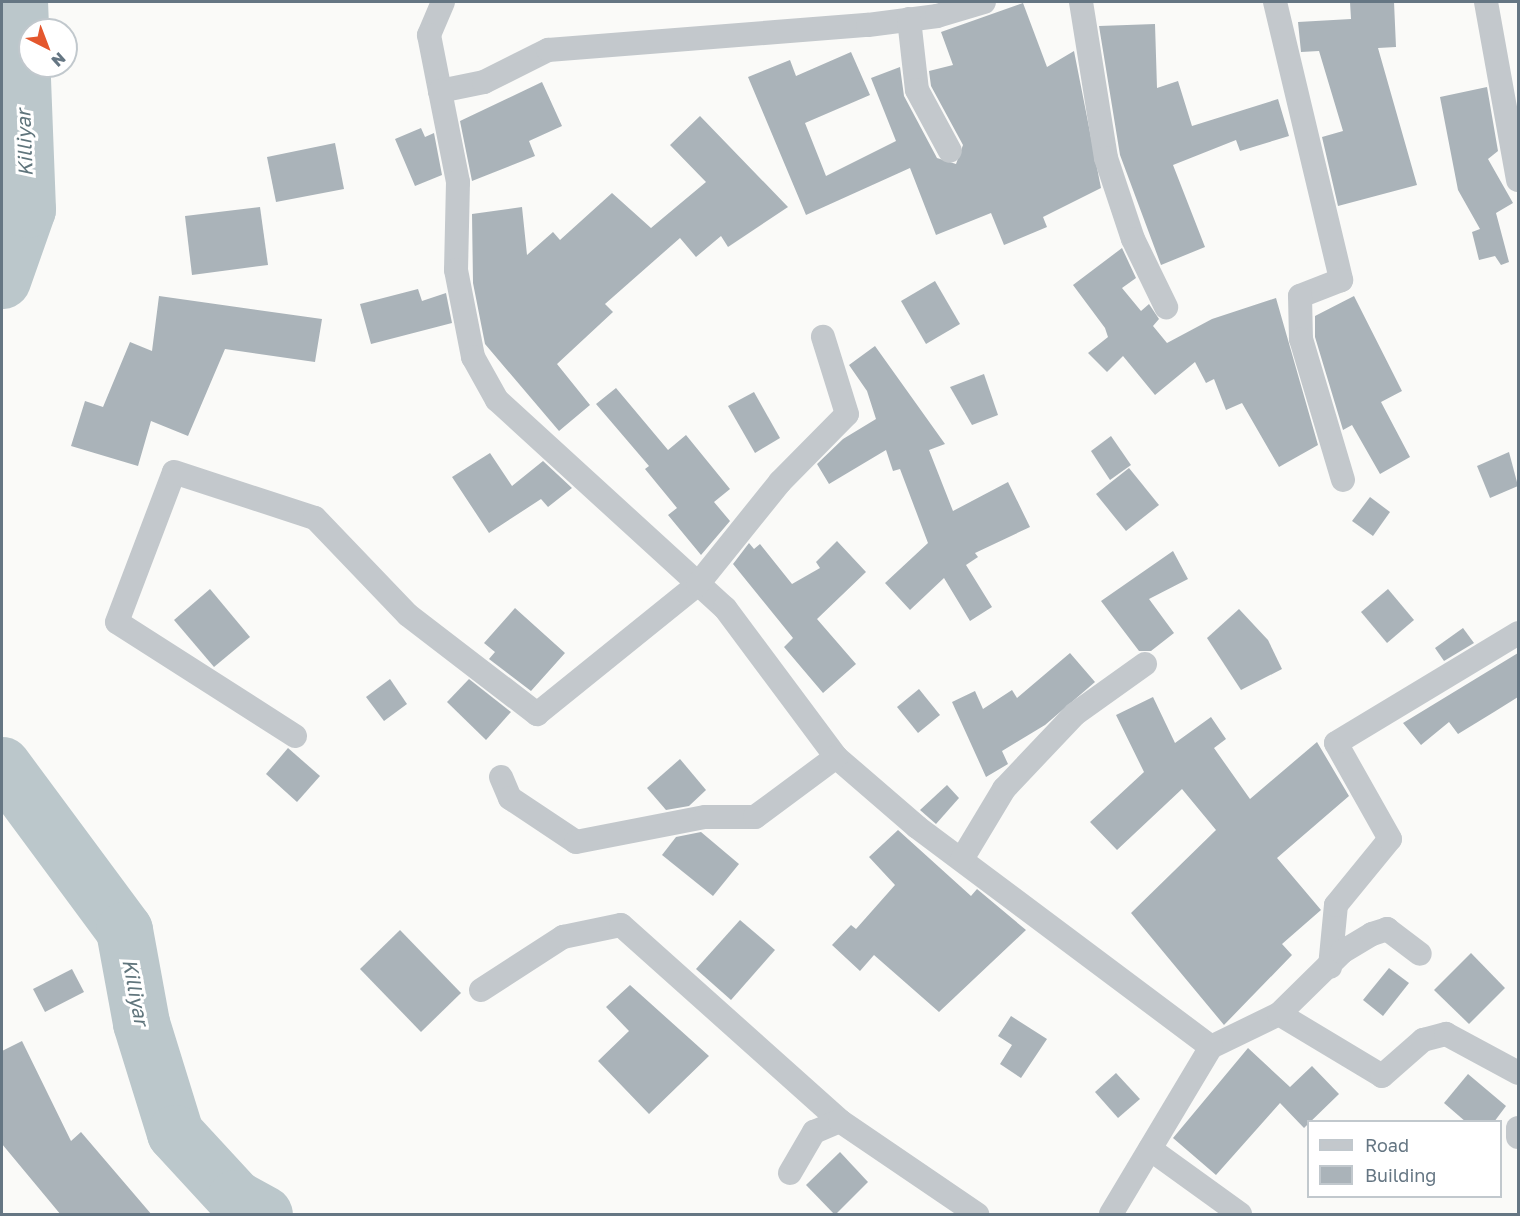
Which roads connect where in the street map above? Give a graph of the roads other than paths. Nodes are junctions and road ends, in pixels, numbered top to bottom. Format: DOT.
graph roads {
  1 [pos="443,2"];
  2 [pos="984,2"];
  3 [pos="1081,2"];
  4 [pos="1275,2"];
  5 [pos="1486,2"];
  6 [pos="909,19"];
  7 [pos="440,91"];
  8 [pos="950,151"];
  9 [pos="1518,180"];
  10 [pos="1166,307"];
  11 [pos="823,337"];
  12 [pos="1342,480"];
  13 [pos="698,584"];
  14 [pos="1518,633"];
  15 [pos="1145,664"];
  16 [pos="295,736"];
  17 [pos="836,757"];
  18 [pos="501,777"];
  19 [pos="962,859"];
  20 [pos="1420,954"];
  21 [pos="1330,967"];
  22 [pos="481,990"];
  23 [pos="1279,1014"];
  24 [pos="1211,1047"];
  25 [pos="1518,1073"];
  26 [pos="840,1120"];
  27 [pos="1518,1128"];
  28 [pos="1518,1137"];
  29 [pos="1150,1149"];
  30 [pos="790,1173"];
  31 [pos="977,1215"];
  32 [pos="1111,1215"];
  33 [pos="1240,1215"];
  1 -- 7 [label="street"];
  2 -- 6 [label="street"];
  3 -- 10 [label="street"];
  4 -- 12 [label="street"];
  5 -- 9 [label="street"];
  6 -- 7 [label="street"];
  6 -- 8 [label="street"];
  7 -- 13 [label="street"];
  11 -- 13 [label="street"];
  13 -- 16 [label="street"];
  13 -- 17 [label="street"];
  14 -- 21 [label="street"];
  15 -- 19 [label="street"];
  17 -- 18 [label="street"];
  17 -- 19 [label="street"];
  19 -- 24 [label="street"];
  20 -- 21 [label="street"];
  21 -- 23 [label="street"];
  22 -- 26 [label="street"];
  23 -- 24 [label="street"];
  23 -- 25 [label="street"];
  24 -- 29 [label="street"];
  26 -- 30 [label="street"];
  26 -- 31 [label="street"];
  27 -- 28 [label="street"];
  29 -- 32 [label="street"];
  29 -- 33 [label="street"];
}
